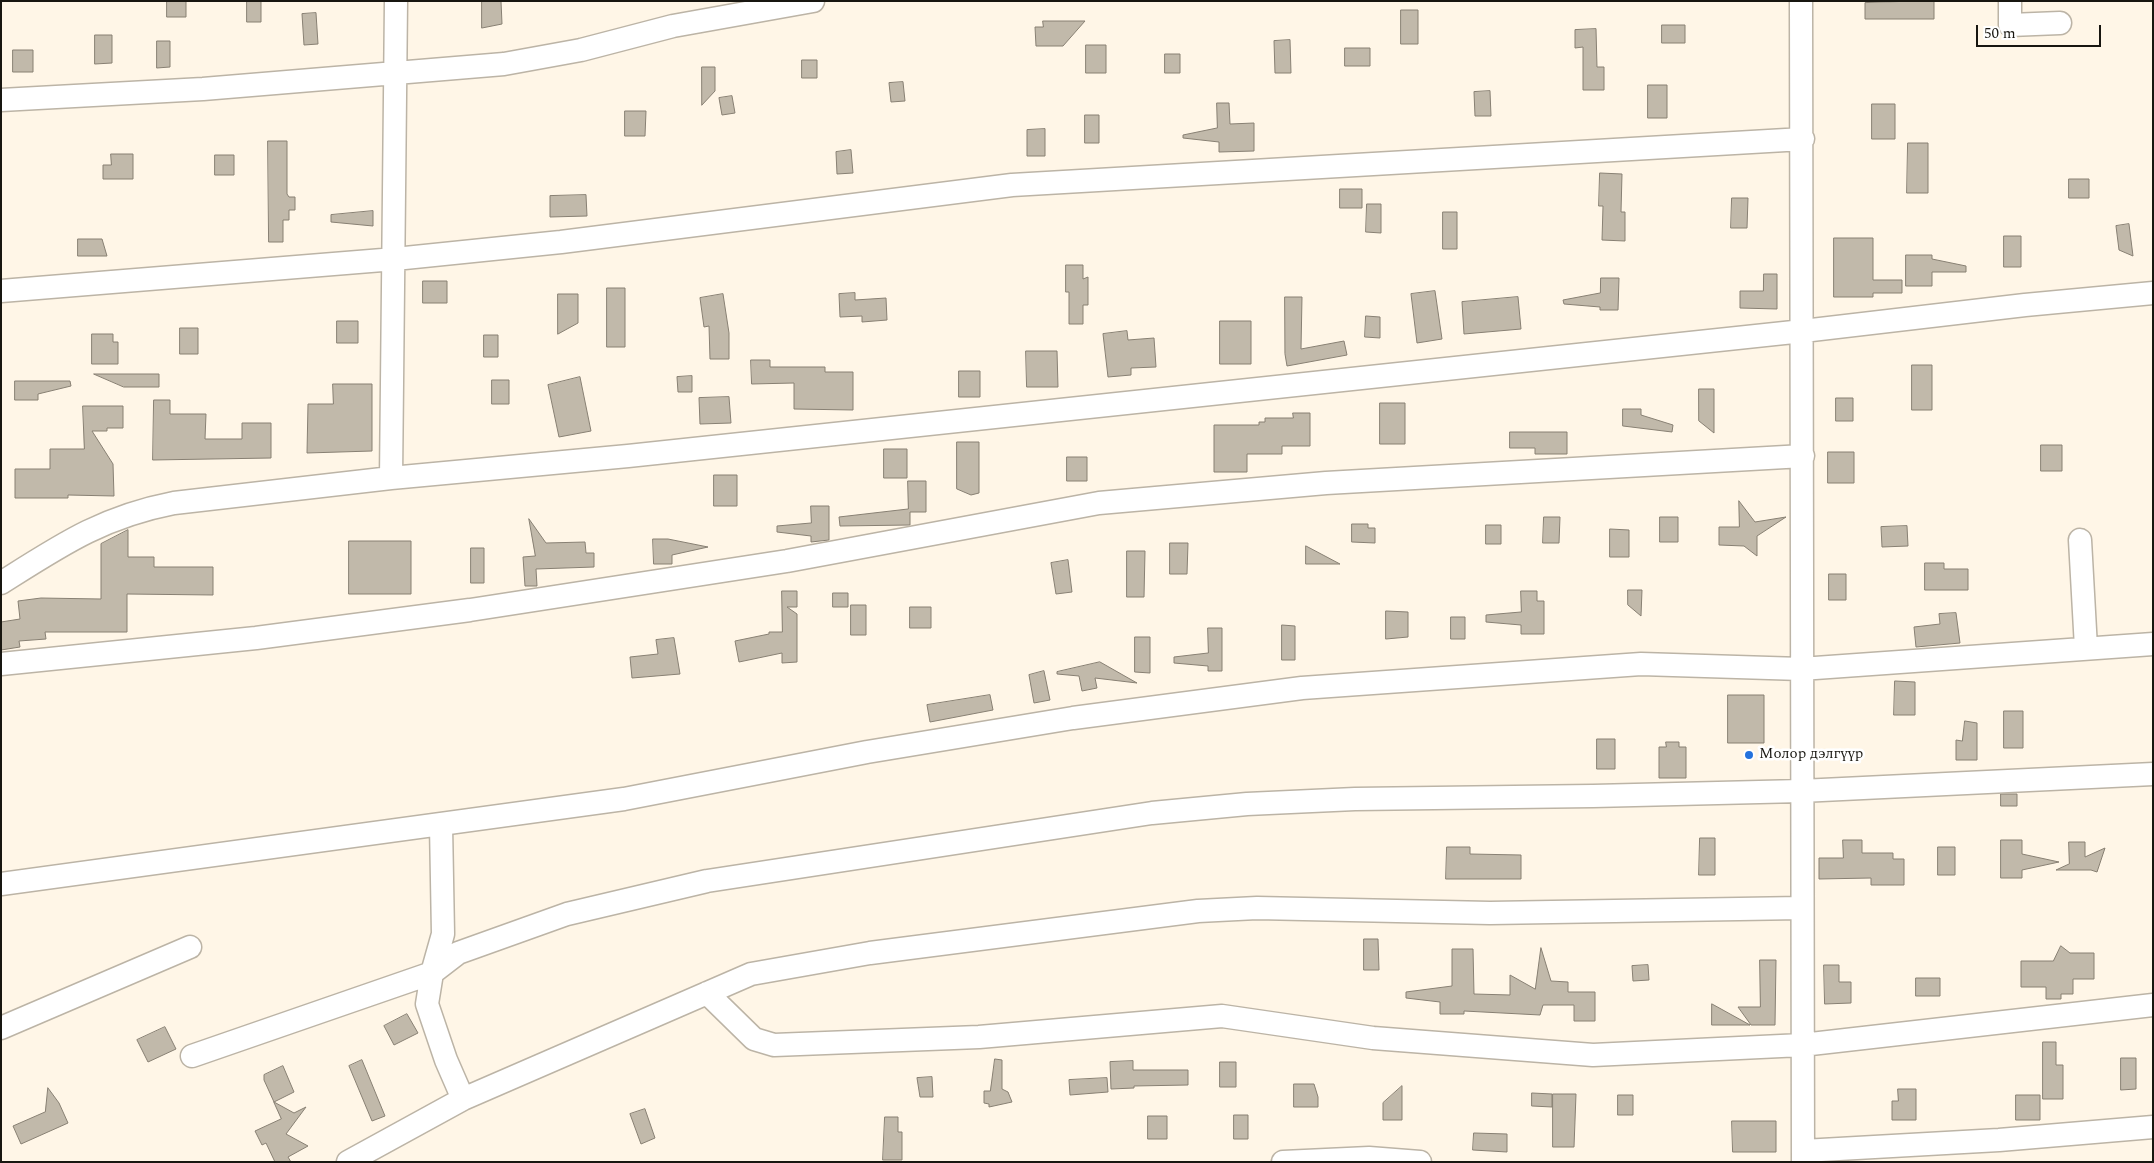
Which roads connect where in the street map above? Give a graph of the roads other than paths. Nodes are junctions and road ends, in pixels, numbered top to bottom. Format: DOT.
graph roads {
  1 [pos="396,1"];
  2 [pos="813,1"];
  3 [pos="1801,1"];
  4 [pos="2010,1"];
  5 [pos="2060,23"];
  6 [pos="397,72"];
  7 [pos="1,100"];
  8 [pos="1803,139"];
  9 [pos="395,259"];
  10 [pos="1,291"];
  11 [pos="2153,293"];
  12 [pos="1803,331"];
  13 [pos="1803,456"];
  14 [pos="391,478"];
  15 [pos="2080,540"];
  16 [pos="1,583"];
  17 [pos="2153,644"];
  18 [pos="2086,648"];
  19 [pos="1,664"];
  20 [pos="1802,669"];
  21 [pos="2153,774"];
  22 [pos="1802,791"];
  23 [pos="441,825"];
  24 [pos="1,884"];
  25 [pos="1801,908"];
  26 [pos="190,947"];
  27 [pos="432,974"];
  28 [pos="708,993"];
  29 [pos="2153,1005"];
  30 [pos="1,1028"];
  31 [pos="1802,1045"];
  32 [pos="192,1056"];
  33 [pos="463,1099"];
  34 [pos="2153,1127"];
  35 [pos="1803,1157"];
  36 [pos="348,1162"];
  37 [pos="1284,1162"];
  38 [pos="1420,1162"];
  1 -- 6 [label="street"];
  2 -- 6 [label="street"];
  3 -- 8 [label="street"];
  4 -- 5 [label="street"];
  6 -- 7 [label="street"];
  6 -- 9 [label="street"];
  8 -- 9 [label="street"];
  8 -- 12 [label="street"];
  9 -- 10 [label="street"];
  9 -- 14 [label="street"];
  11 -- 12 [label="street"];
  12 -- 13 [label="street"];
  12 -- 14 [label="street"];
  13 -- 19 [label="street"];
  13 -- 20 [label="street"];
  14 -- 16 [label="street"];
  15 -- 18 [label="street"];
  17 -- 18 [label="street"];
  18 -- 20 [label="street"];
  20 -- 22 [label="street"];
  20 -- 23 [label="street"];
  21 -- 22 [label="street"];
  22 -- 25 [label="street"];
  22 -- 27 [label="street"];
  23 -- 24 [label="street"];
  23 -- 27 [label="street"];
  25 -- 28 [label="street"];
  25 -- 31 [label="street"];
  26 -- 30 [label="street"];
  27 -- 32 [label="street"];
  27 -- 33 [label="street"];
  28 -- 31 [label="street"];
  28 -- 33 [label="street"];
  29 -- 31 [label="street"];
  31 -- 35 [label="street"];
  33 -- 36 [label="street"];
  34 -- 35 [label="street"];
  37 -- 38 [label="street"];
}
